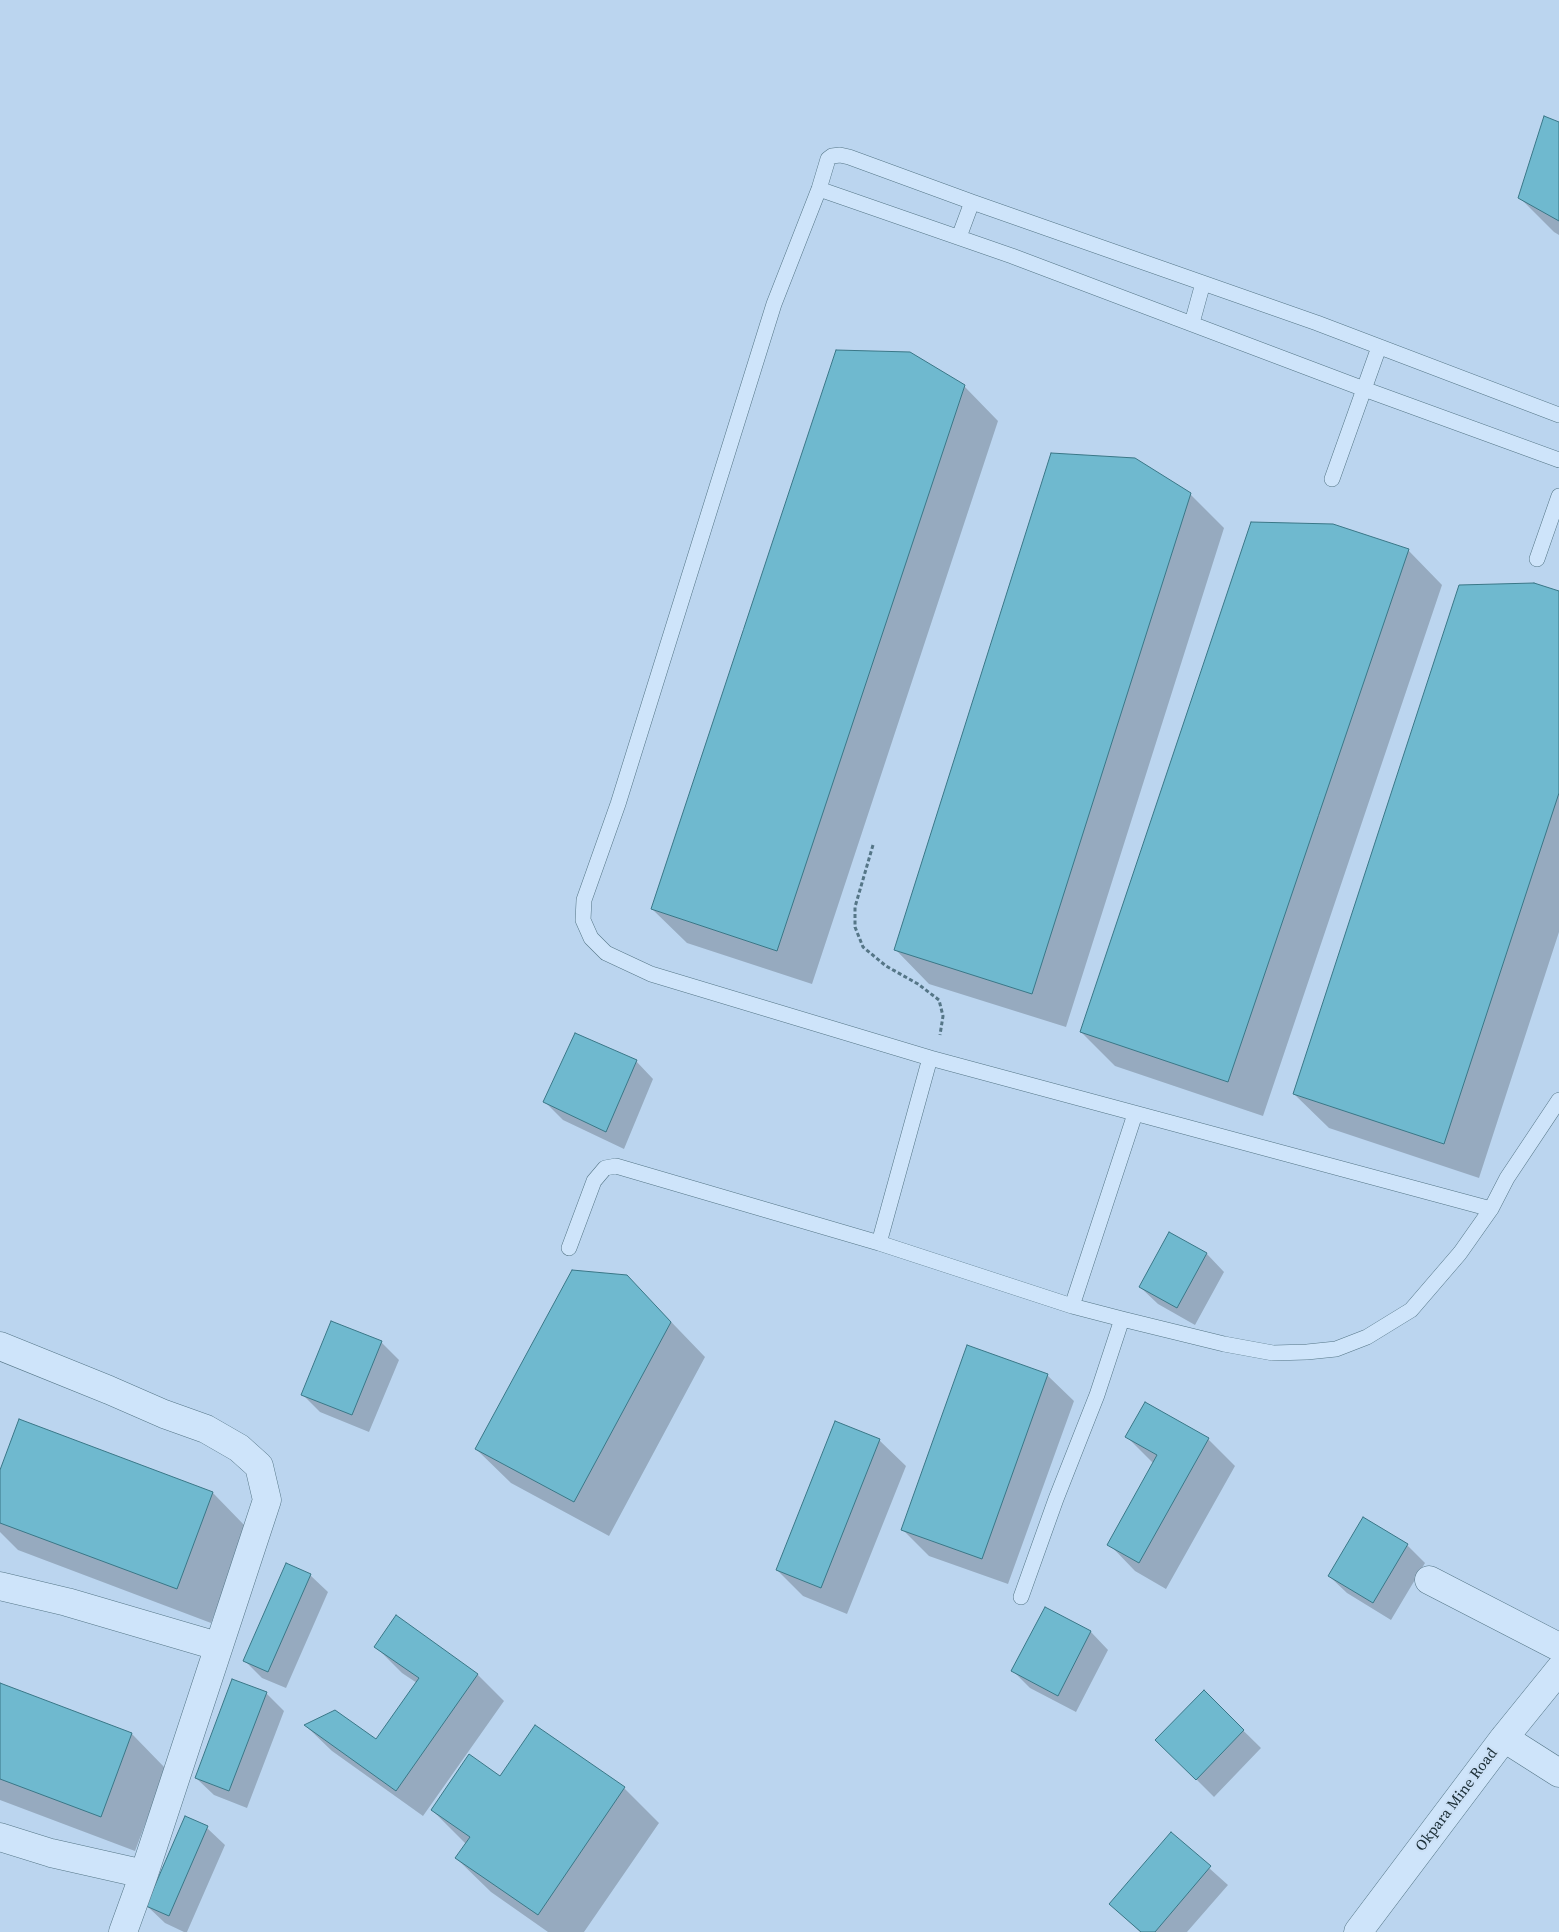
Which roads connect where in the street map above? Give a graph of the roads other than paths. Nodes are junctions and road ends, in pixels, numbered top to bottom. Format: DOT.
graph roads {
  1 [pos="819,189"];
  2 [pos="972,202"];
  3 [pos="959,237"];
  4 [pos="1203,283"];
  5 [pos="1192,323"];
  6 [pos="1379,347"];
  7 [pos="1364,389"];
  8 [pos="1559,415"];
  9 [pos="1559,460"];
  10 [pos="1332,479"];
  11 [pos="1559,496"];
  12 [pos="1537,559"];
  13 [pos="930,1058"];
  14 [pos="1559,1100"];
  15 [pos="1135,1114"];
  16 [pos="1491,1209"];
  17 [pos="879,1243"];
  18 [pos="569,1248"];
  19 [pos="1072,1306"];
  20 [pos="1122,1320"];
  21 [pos="0,1346"];
  22 [pos="1430,1580"];
  23 [pos="0,1586"];
  24 [pos="1021,1597"];
  25 [pos="217,1646"];
  26 [pos="1559,1647"];
  27 [pos="1559,1670"];
  28 [pos="1504,1738"];
  29 [pos="1559,1773"];
  30 [pos="0,1837"];
  31 [pos="144,1874"];
  32 [pos="123,1932"];
  33 [pos="1358,1932"];
  1 -- 2 [label="lane"];
  1 -- 3 [label="lane"];
  1 -- 13 [label="lane"];
  2 -- 3 [label="lane"];
  2 -- 4 [label="lane"];
  3 -- 5 [label="lane"];
  4 -- 5 [label="lane"];
  4 -- 6 [label="lane"];
  5 -- 7 [label="lane"];
  6 -- 7 [label="lane"];
  6 -- 8 [label="lane"];
  7 -- 9 [label="lane"];
  7 -- 10 [label="lane"];
  11 -- 12 [label="lane"];
  13 -- 15 [label="lane"];
  13 -- 17 [label="lane"];
  14 -- 16 [label="lane"];
  15 -- 16 [label="lane"];
  15 -- 19 [label="lane"];
  16 -- 20 [label="lane"];
  17 -- 18 [label="lane"];
  17 -- 19 [label="lane"];
  19 -- 20 [label="lane"];
  20 -- 24 [label="lane"];
  21 -- 25 [label="street"];
  22 -- 26 [label="street"];
  23 -- 25 [label="street"];
  25 -- 31 [label="street"];
  27 -- 28 [label="street, Okpara Mine Road"];
  28 -- 29 [label="street"];
  28 -- 33 [label="street, Okpara Mine Road"];
  30 -- 31 [label="street"];
  31 -- 32 [label="street"];
}
